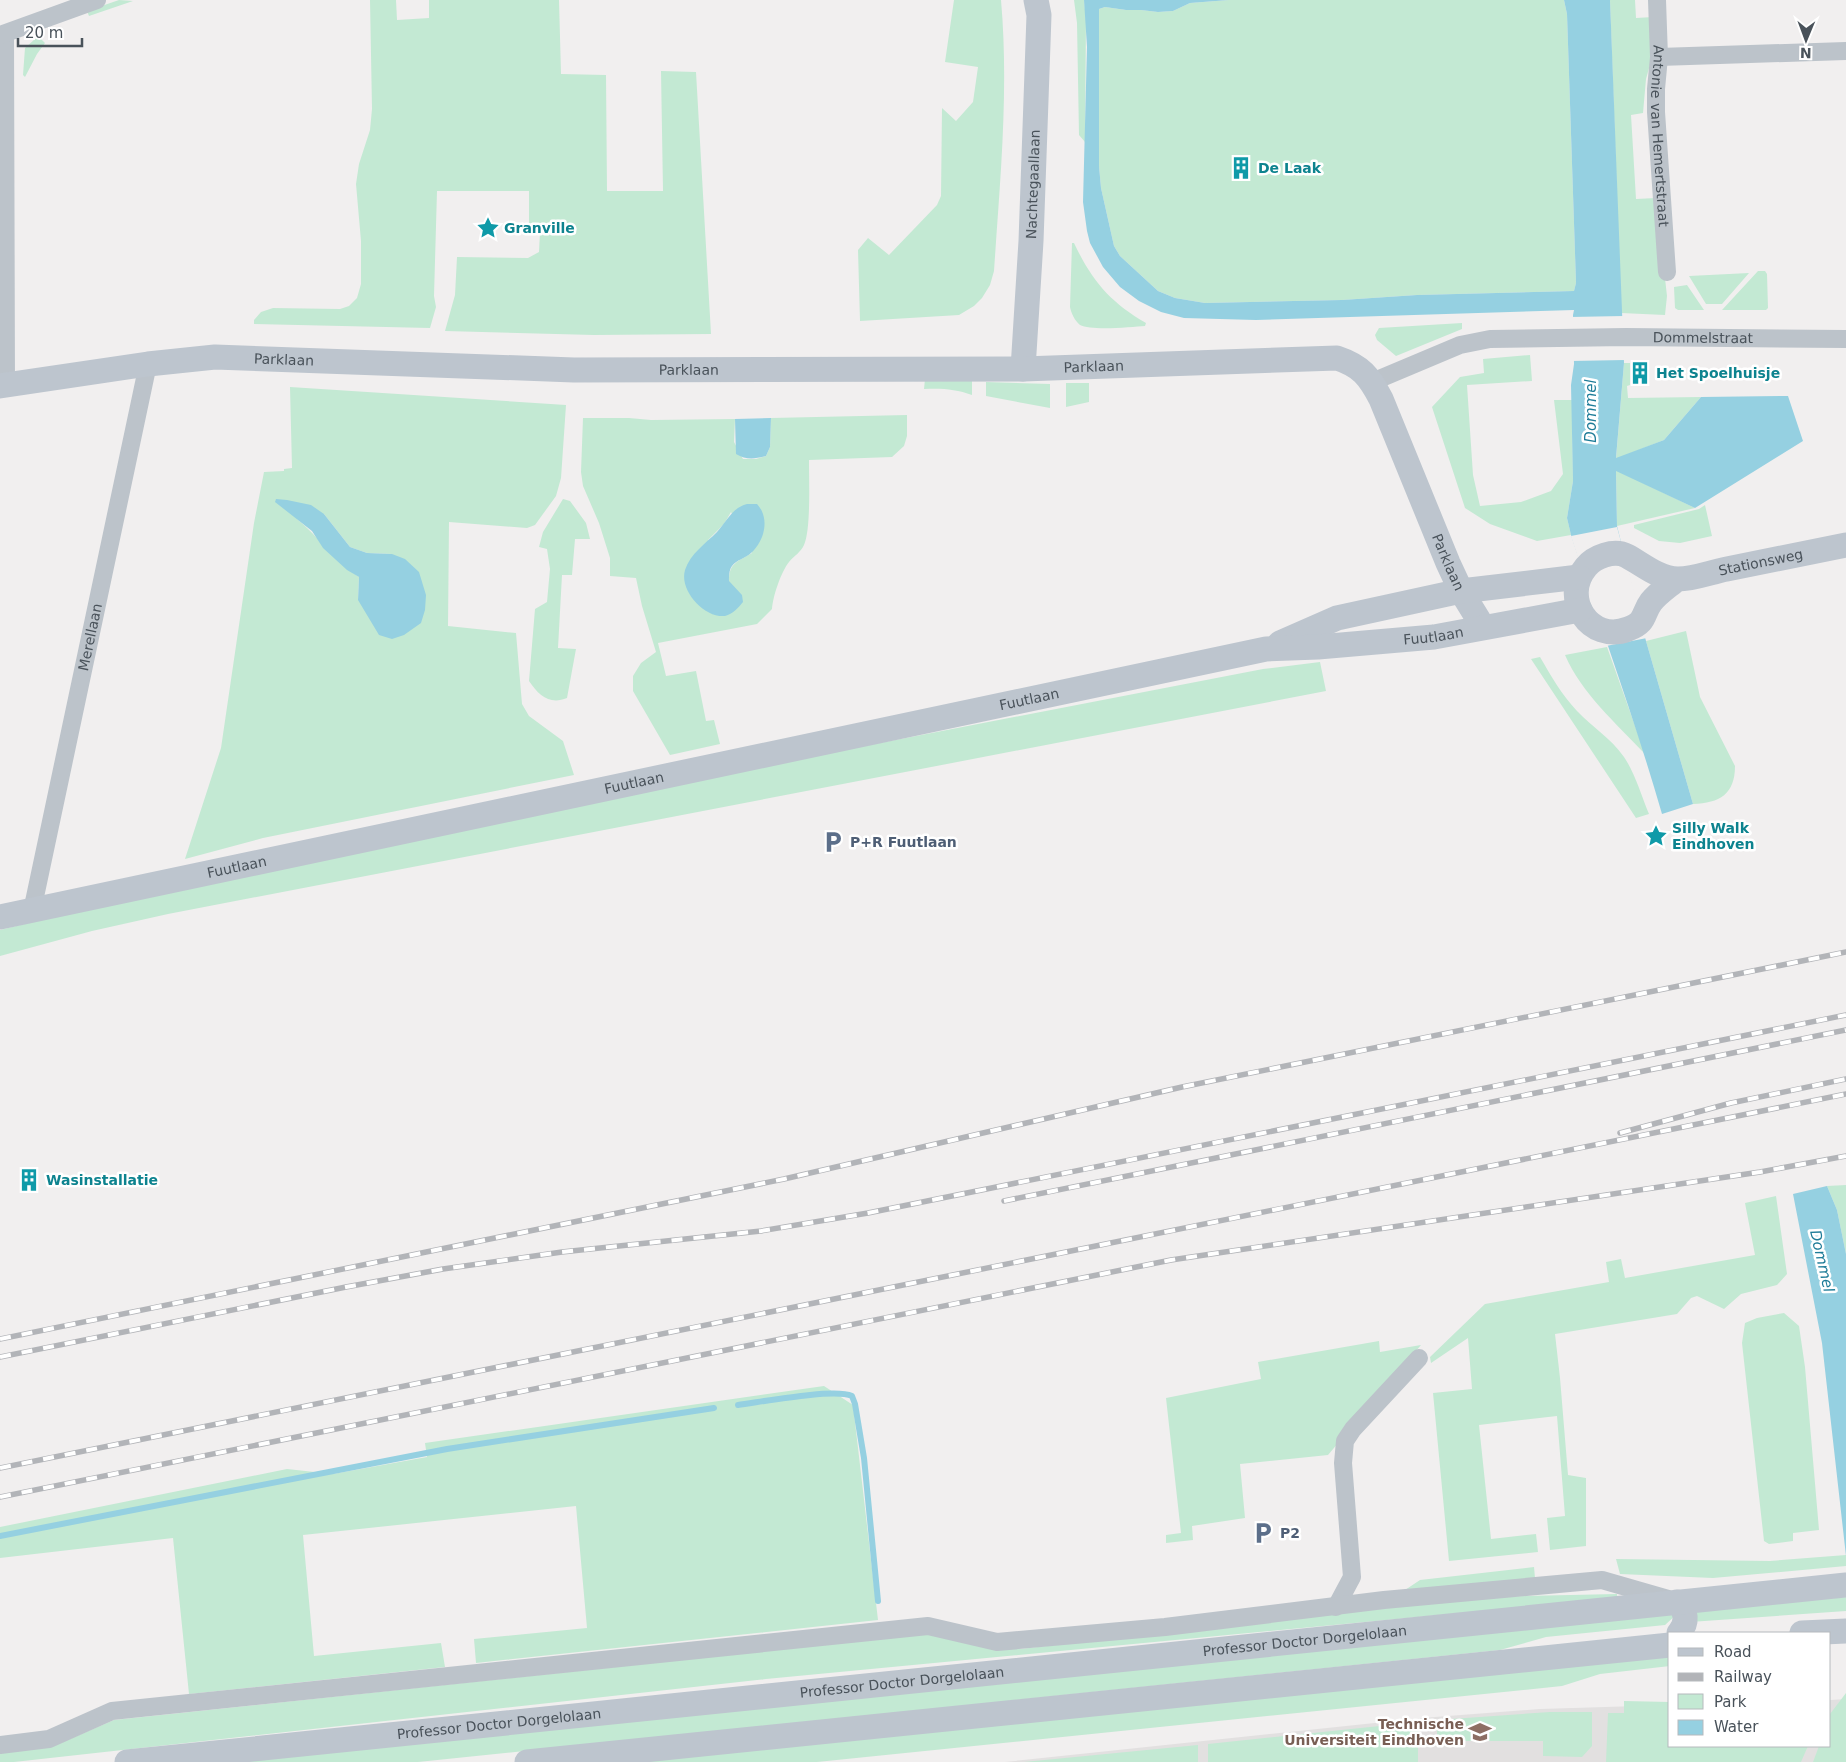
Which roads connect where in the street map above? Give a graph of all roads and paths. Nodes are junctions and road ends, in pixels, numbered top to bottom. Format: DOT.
graph roads {
  1 [pos="98,0"];
  2 [pos="1036,0"];
  3 [pos="1657,0"];
  4 [pos="3,34"];
  5 [pos="1846,51"];
  6 [pos="1659,57"];
  7 [pos="1667,272"];
  8 [pos="1846,339"];
  9 [pos="148,364"];
  10 [pos="1023,369"];
  11 [pos="1372,382"];
  12 [pos="3,386"];
  13 [pos="1846,545"];
  14 [pos="1580,575"];
  15 [pos="1677,579"];
  16 [pos="1461,591"];
  17 [pos="1580,610"];
  18 [pos="1482,627"];
  19 [pos="1266,649"];
  20 [pos="32,911"];
  21 [pos="0,917"];
  22 [pos="1419,1358"];
  23 [pos="1837,1586"];
  24 [pos="1678,1602"];
  25 [pos="1336,1607"];
  26 [pos="1839,1631"];
  27 [pos="1680,1632"];
  28 [pos="1820,1632"];
  29 [pos="1664,1643"];
  30 [pos="0,1745"];
  31 [pos="127,1762"];
  32 [pos="527,1762"];
  1 -- 4 [label="street"];
  2 -- 10 [label="street, Nachtegaallaan"];
  3 -- 6 [label="street, Antonie van Hemertstraat"];
  4 -- 12 [label="street"];
  5 -- 6 [label="street"];
  6 -- 7 [label="street, Antonie van Hemertstraat"];
  8 -- 11 [label="street, Dommelstraat"];
  9 -- 10 [label="street, Parklaan"];
  9 -- 12 [label="street, Parklaan"];
  9 -- 20 [label="street, Merellaan"];
  10 -- 11 [label="street, Parklaan"];
  11 -- 16 [label="street, Parklaan"];
  13 -- 15 [label="street, Stationsweg"];
  14 -- 15 [label="street, Stationsweg"];
  14 -- 16 [label="street"];
  14 -- 17 [label="street"];
  15 -- 17 [label="street"];
  16 -- 18 [label="street, Parklaan"];
  16 -- 19 [label="street, Fuutlaan"];
  17 -- 18 [label="street"];
  18 -- 19 [label="street, Fuutlaan"];
  19 -- 20 [label="street, Fuutlaan"];
  20 -- 21 [label="street, Fuutlaan"];
  22 -- 25 [label="street"];
  23 -- 24 [label="street, Professor Doctor Dorgelolaan"];
  24 -- 25 [label="street, Professor Doctor Dorgelolaan"];
  24 -- 27 [label="street"];
  24 -- 31 [label="street, Professor Doctor Dorgelolaan"];
  25 -- 30 [label="street, Professor Doctor Dorgelolaan"];
  26 -- 28 [label="street"];
  29 -- 32 [label="street"];
}
